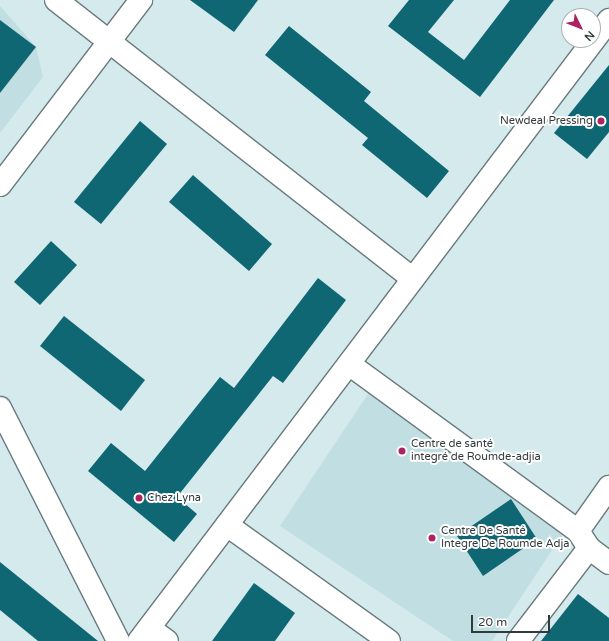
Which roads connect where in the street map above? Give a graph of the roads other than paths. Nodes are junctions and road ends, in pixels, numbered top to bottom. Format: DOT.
graph roads {
  1 [pos="56,0"];
  2 [pos="141,0"];
  3 [pos="609,20"];
  4 [pos="109,42"];
  5 [pos="0,185"];
  6 [pos="413,279"];
  7 [pos="349,364"];
  8 [pos="0,408"];
  9 [pos="609,487"];
  10 [pos="227,526"];
  11 [pos="584,540"];
  12 [pos="609,563"];
  13 [pos="144,634"];
  14 [pos="118,641"];
  15 [pos="167,641"];
  16 [pos="389,641"];
  17 [pos="518,641"];
  1 -- 4 [label="street"];
  2 -- 4 [label="street"];
  3 -- 6 [label="street"];
  4 -- 5 [label="street"];
  4 -- 6 [label="street"];
  6 -- 7 [label="street"];
  7 -- 10 [label="street"];
  7 -- 11 [label="street"];
  8 -- 14 [label="street"];
  9 -- 11 [label="street"];
  10 -- 13 [label="street"];
  10 -- 16 [label="street"];
  11 -- 12 [label="street"];
  11 -- 17 [label="street"];
  13 -- 15 [label="street"];
}
